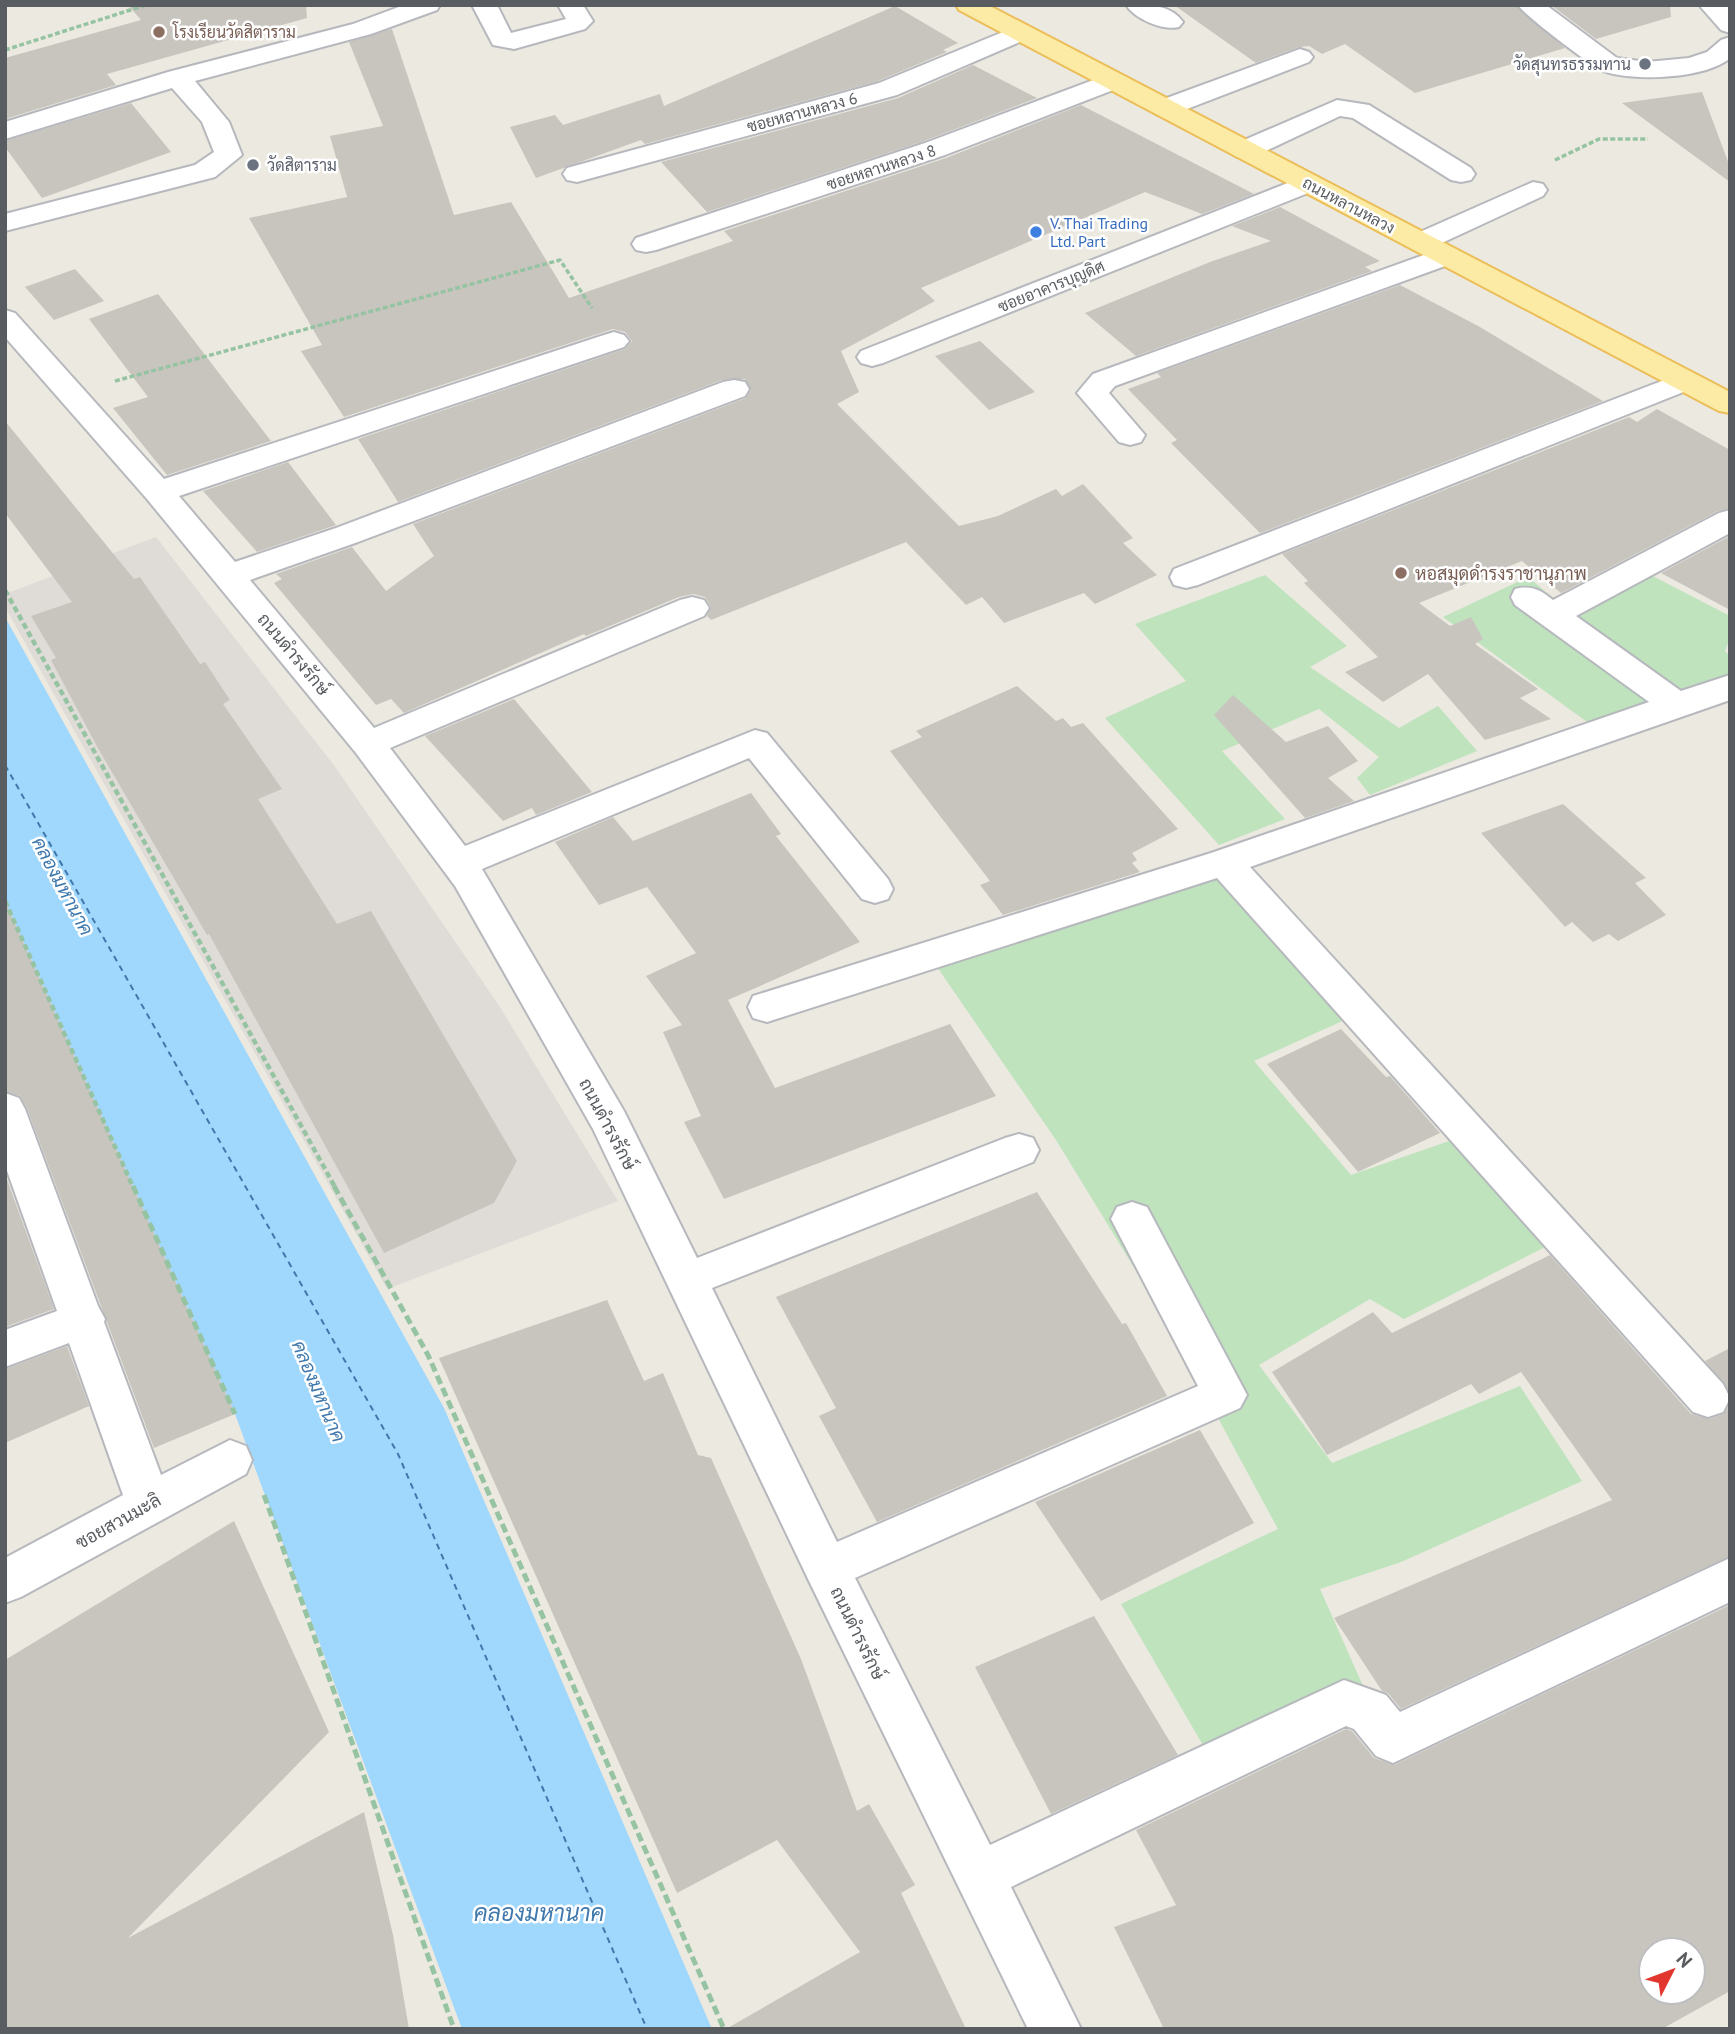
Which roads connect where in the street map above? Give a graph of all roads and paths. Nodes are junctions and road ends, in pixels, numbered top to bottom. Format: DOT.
graph roads {
  1 [pos="146,5"];
  2 [pos="428,5"];
  3 [pos="484,5"];
  4 [pos="570,5"];
  5 [pos="968,5"];
  6 [pos="1138,5"];
  7 [pos="1530,5"];
  8 [pos="1711,5"];
  9 [pos="1170,22"];
  10 [pos="1730,25"];
  11 [pos="1020,33"];
  12 [pos="1730,45"];
  13 [pos="5,50"];
  14 [pos="1300,57"];
  15 [pos="177,78"];
  16 [pos="1112,81"];
  17 [pos="1165,108"];
  18 [pos="5,131"];
  19 [pos="1245,150"];
  20 [pos="577,174"];
  21 [pos="1461,174"];
  22 [pos="1308,183"];
  23 [pos="1533,190"];
  24 [pos="5,223"];
  25 [pos="646,244"];
  26 [pos="1434,249"];
  27 [pos="560,260"];
  28 [pos="5,320"];
  29 [pos="614,341"];
  30 [pos="872,357"];
  31 [pos="1685,381"];
  32 [pos="734,389"];
  33 [pos="69,393"];
  34 [pos="1730,404"];
  35 [pos="1130,435"];
  36 [pos="158,492"];
  37 [pos="1730,520"];
  38 [pos="229,576"];
  39 [pos="1186,577"];
  40 [pos="5,590"];
  41 [pos="692,608"];
  42 [pos="1730,687"];
  43 [pos="1677,706"];
  44 [pos="368,744"];
  45 [pos="1224,862"];
  46 [pos="457,864"];
  47 [pos="875,889"];
  48 [pos="767,1007"];
  49 [pos="5,1109"];
  50 [pos="1019,1150"];
  51 [pos="1132,1219"];
  52 [pos="686,1280"];
  53 [pos="84,1319"];
  54 [pos="5,1349"];
  55 [pos="1708,1398"];
  56 [pos="230,1460"];
  57 [pos="149,1504"];
  58 [pos="826,1568"];
  59 [pos="1730,1579"];
  60 [pos="5,1583"];
  61 [pos="979,1876"];
  62 [pos="724,2029"];
  63 [pos="1055,2029"];
  1 -- 13 [label="path"];
  2 -- 15 [label="street"];
  3 -- 4 [label="street"];
  5 -- 11 [label="main road, ถนนหลานหลวง"];
  6 -- 9 [label="street"];
  7 -- 12 [label="street"];
  8 -- 10 [label="street"];
  11 -- 16 [label="main road, ถนนหลานหลวง"];
  11 -- 20 [label="street, ซอยหลานหลวง 6"];
  14 -- 17 [label="street"];
  15 -- 18 [label="street"];
  15 -- 24 [label="street"];
  16 -- 17 [label="main road, ถนนหลานหลวง"];
  16 -- 25 [label="street, ซอยหลานหลวง 8"];
  17 -- 19 [label="main road, ถนนหลานหลวง"];
  19 -- 21 [label="street"];
  19 -- 22 [label="main road, ถนนหลานหลวง"];
  22 -- 26 [label="main road, ถนนหลานหลวง"];
  22 -- 30 [label="street, ซอยอาคารบุญดิศ"];
  23 -- 26 [label="street"];
  26 -- 31 [label="main road, ถนนหลานหลวง"];
  26 -- 35 [label="street"];
  27 -- 33 [label="path"];
  28 -- 33 [label="street, ถนนดำรงรักษ์"];
  29 -- 36 [label="street"];
  31 -- 34 [label="main road, ถนนหลานหลวง"];
  31 -- 39 [label="street"];
  32 -- 38 [label="street"];
  33 -- 36 [label="street, ถนนดำรงรักษ์"];
  36 -- 38 [label="street, ถนนดำรงรักษ์"];
  37 -- 43 [label="street"];
  38 -- 44 [label="street, ถนนดำรงรักษ์"];
  40 -- 62 [label="path"];
  41 -- 44 [label="street"];
  42 -- 43 [label="street"];
  43 -- 45 [label="street"];
  44 -- 46 [label="street, ถนนดำรงรักษ์"];
  45 -- 48 [label="street"];
  45 -- 55 [label="street"];
  46 -- 47 [label="street"];
  46 -- 52 [label="street, ถนนดำรงรักษ์"];
  49 -- 53 [label="street"];
  50 -- 52 [label="street"];
  51 -- 58 [label="street"];
  52 -- 58 [label="street, ถนนดำรงรักษ์"];
  53 -- 54 [label="street"];
  53 -- 57 [label="street"];
  56 -- 57 [label="street, ซอยสวนมะลิ"];
  57 -- 60 [label="street, ซอยสวนมะลิ"];
  58 -- 61 [label="street, ถนนดำรงรักษ์"];
  59 -- 61 [label="street"];
  61 -- 63 [label="street, ถนนดำรงรักษ์"];
}
